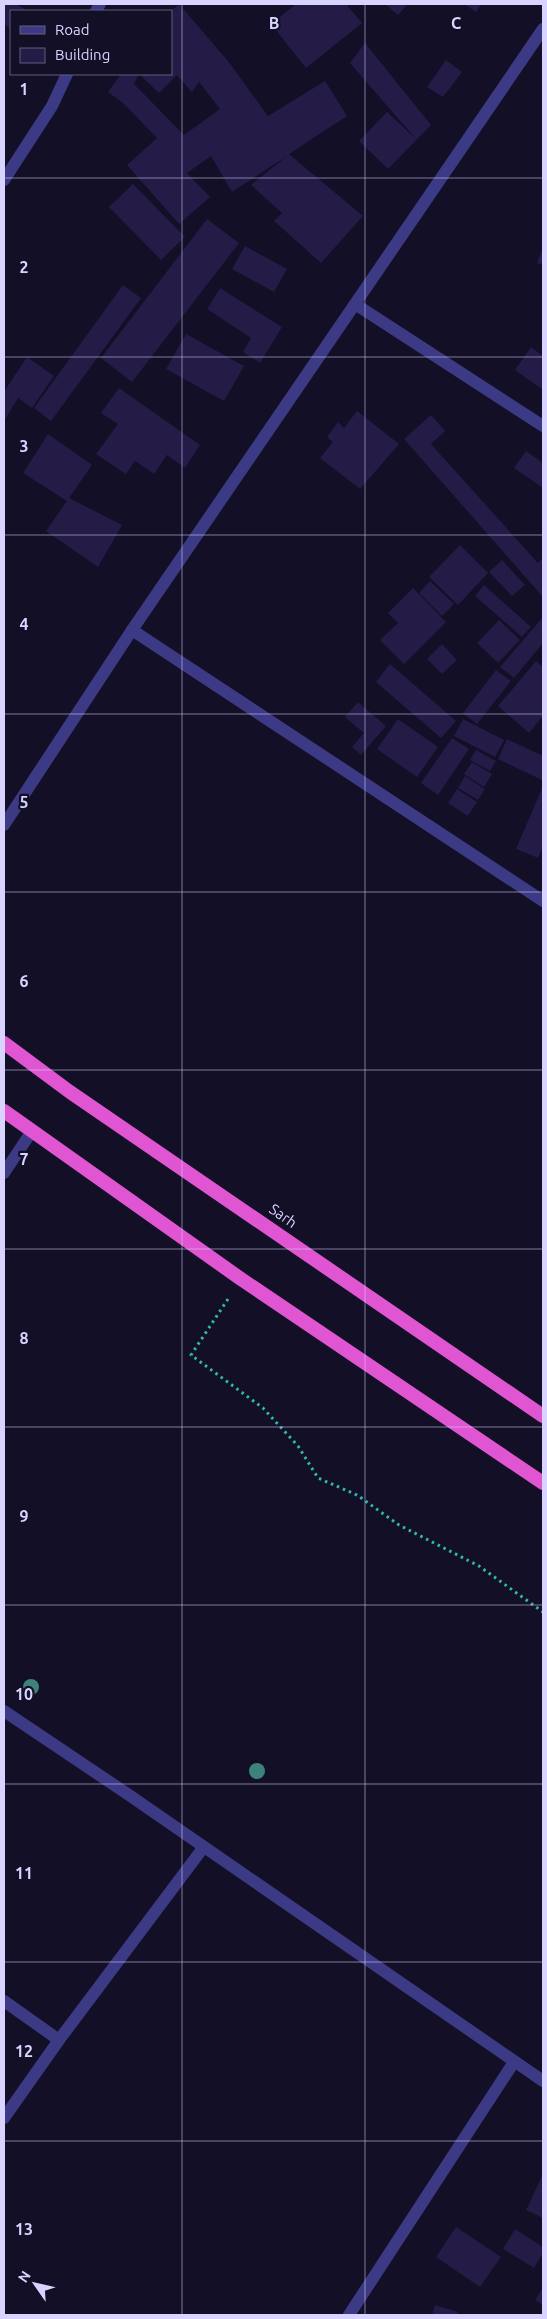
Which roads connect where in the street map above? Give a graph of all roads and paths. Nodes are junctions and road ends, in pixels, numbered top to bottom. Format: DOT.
graph roads {
  1 [pos="543,29"];
  2 [pos="68,75"];
  3 [pos="4,180"];
  4 [pos="356,304"];
  5 [pos="543,426"];
  6 [pos="132,630"];
  7 [pos="4,825"];
  8 [pos="543,901"];
  9 [pos="4,1043"];
  10 [pos="4,1111"];
  11 [pos="32,1131"];
  12 [pos="4,1172"];
  13 [pos="241,1279"];
  14 [pos="542,1412"];
  15 [pos="543,1483"];
  16 [pos="543,1612"];
  17 [pos="4,1711"];
  18 [pos="203,1848"];
  19 [pos="4,2001"];
  20 [pos="59,2040"];
  21 [pos="514,2062"];
  22 [pos="543,2081"];
  23 [pos="4,2118"];
  24 [pos="349,2315"];
  1 -- 4 [label="street"];
  2 -- 3 [label="street"];
  4 -- 5 [label="street"];
  4 -- 6 [label="street"];
  6 -- 7 [label="street"];
  6 -- 8 [label="street"];
  9 -- 14 [label="highway, Sarh"];
  10 -- 11 [label="highway"];
  11 -- 12 [label="street"];
  11 -- 13 [label="highway"];
  13 -- 15 [label="highway"];
  13 -- 16 [label="path"];
  17 -- 18 [label="street"];
  18 -- 20 [label="street"];
  18 -- 21 [label="street"];
  19 -- 20 [label="street"];
  20 -- 23 [label="street"];
  21 -- 22 [label="street"];
  21 -- 24 [label="street"];
}
